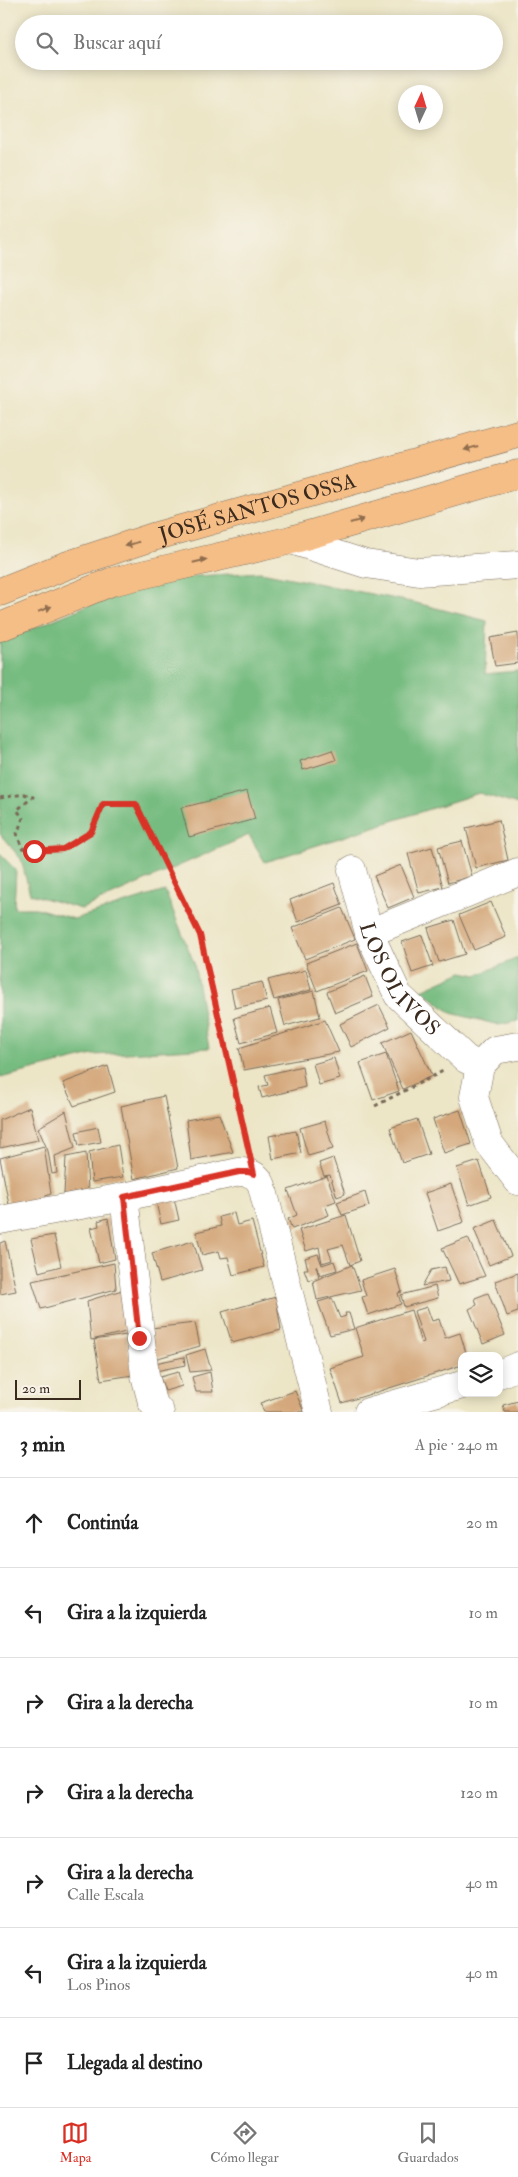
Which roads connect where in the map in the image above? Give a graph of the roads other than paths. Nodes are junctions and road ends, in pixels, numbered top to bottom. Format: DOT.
graph roads {
  1 [pos="518,434"];
  2 [pos="518,474"];
  3 [pos="291,540"];
  4 [pos="518,565"];
  5 [pos="0,592"];
  6 [pos="0,627"];
  7 [pos="352,870"];
  8 [pos="518,872"];
  9 [pos="369,933"];
  10 [pos="518,1046"];
  11 [pos="473,1063"];
  12 [pos="518,1181"];
  13 [pos="124,1197"];
  14 [pos="0,1220"];
  15 [pos="518,1366"];
  16 [pos="503,1372"];
  17 [pos="458,1386"];
  18 [pos="160,1412"];
  19 [pos="319,1412"];
  20 [pos="368,1412"];
  1 -- 5 [label="highway, JOSÉ SANTOS OSSA, one-way"];
  3 -- 2 [label="highway, JOSÉ SANTOS OSSA, one-way"];
  3 -- 4 [label="street"];
  6 -- 3 [label="highway, JOSÉ SANTOS OSSA, one-way"];
  7 -- 9 [label="street, LOS OLIVOS"];
  8 -- 9 [label="street"];
  9 -- 11 [label="street, LOS OLIVOS"];
  10 -- 11 [label="street"];
  11 -- 12 [label="street"];
  13 -- 14 [label="street"];
  13 -- 18 [label="street"];
  13 -- 19 [label="street"];
  15 -- 16 [label="street"];
  17 -- 20 [label="street"];
}
